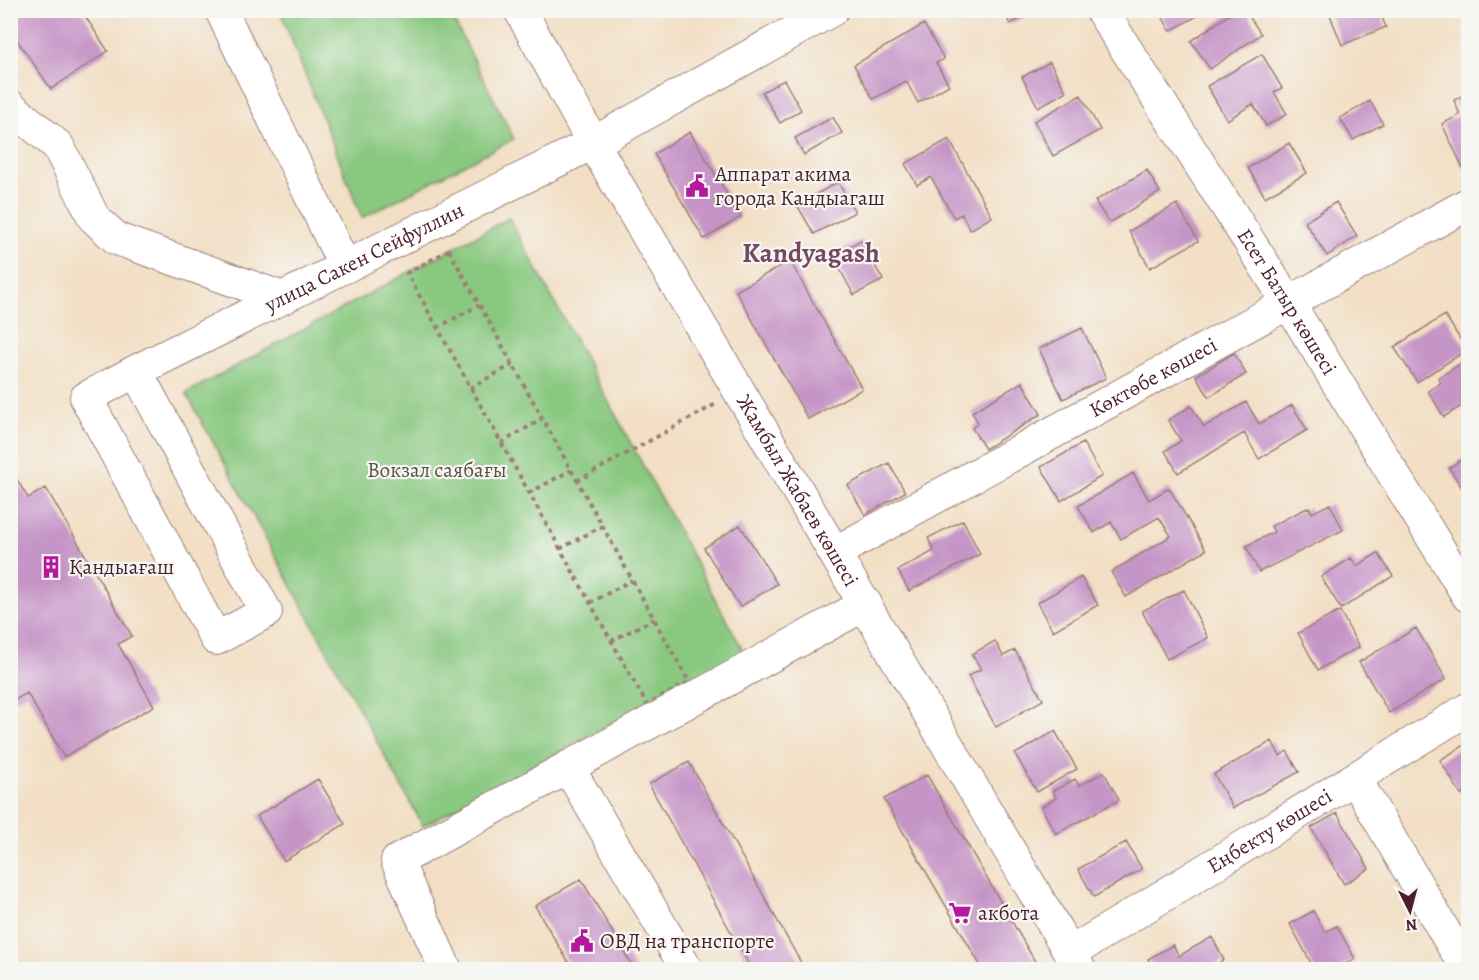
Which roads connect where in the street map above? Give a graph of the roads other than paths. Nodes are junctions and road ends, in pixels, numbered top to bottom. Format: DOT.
graph roads {
  1 [pos="221,10"];
  2 [pos="520,10"];
  3 [pos="832,10"];
  4 [pos="1101,10"];
  5 [pos="10,106"];
  6 [pos="593,143"];
  7 [pos="1468,204"];
  8 [pos="345,267"];
  9 [pos="283,298"];
  10 [pos="1288,302"];
  11 [pos="136,371"];
  12 [pos="836,552"];
  13 [pos="1468,596"];
  14 [pos="866,604"];
  15 [pos="1468,709"];
  16 [pos="568,767"];
  17 [pos="1356,780"];
  18 [pos="1075,961"];
  19 [pos="446,969"];
  20 [pos="687,969"];
  21 [pos="1467,969"];
  1 -- 8 [label="street"];
  2 -- 6 [label="street, Жамбыл Жабаев көшесі"];
  3 -- 6 [label="street, улица Сакен Сейфуллин"];
  4 -- 10 [label="street, Есет Батыр көшесі"];
  5 -- 9 [label="street"];
  6 -- 8 [label="street, улица Сакен Сейфуллин"];
  6 -- 12 [label="street, Жамбыл Жабаев көшесі"];
  7 -- 10 [label="street, Көктөбе көшесі"];
  8 -- 9 [label="street, улица Сакен Сейфуллин"];
  9 -- 11 [label="street, улица Сакен Сейфуллин"];
  10 -- 12 [label="street, Көктөбе көшесі"];
  10 -- 13 [label="street, Есет Батыр көшесі"];
  11 -- 11 [label="street, улица Сакен Сейфуллин"];
  12 -- 14 [label="street, Жамбыл Жабаев көшесі"];
  14 -- 16 [label="street"];
  14 -- 18 [label="street, Жамбыл Жабаев көшесі"];
  15 -- 17 [label="street, Еңбекту көшесі"];
  16 -- 19 [label="street"];
  16 -- 20 [label="street"];
  17 -- 18 [label="street, Еңбекту көшесі"];
  17 -- 21 [label="street"];
}
